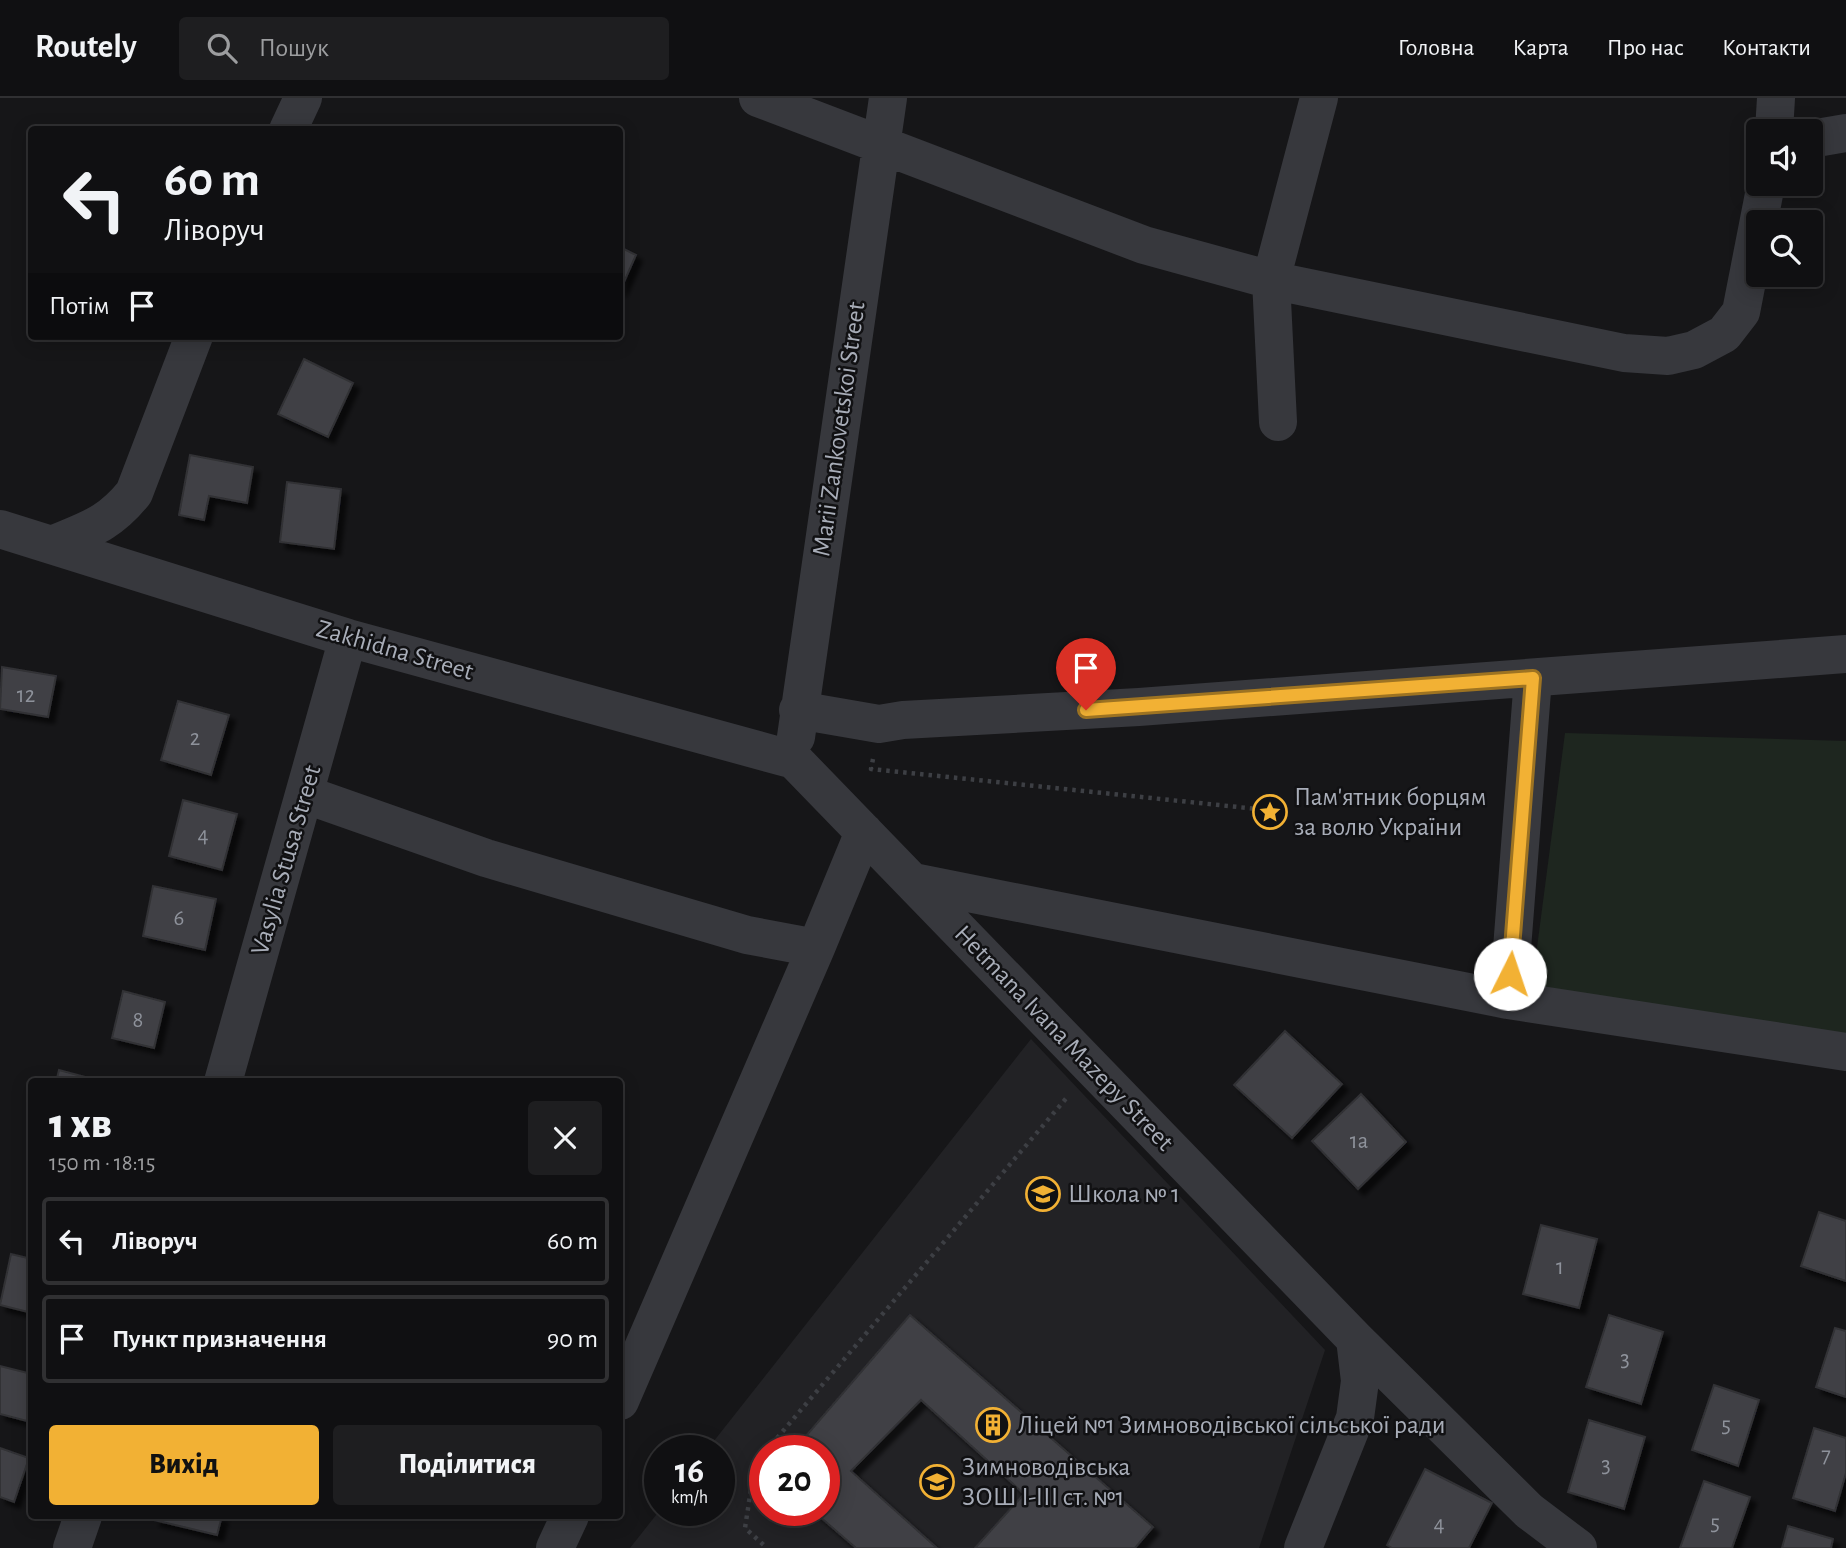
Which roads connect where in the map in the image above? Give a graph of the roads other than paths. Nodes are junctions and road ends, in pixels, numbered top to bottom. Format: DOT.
graph roads {
  1 [pos="303,98"];
  2 [pos="758,98"];
  3 [pos="888,98"];
  4 [pos="1319,98"];
  5 [pos="1776,98"];
  6 [pos="1775,119"];
  7 [pos="290,126"];
  8 [pos="1846,133"];
  9 [pos="1823,137"];
  10 [pos="881,143"];
  11 [pos="1764,196"];
  12 [pos="1270,280"];
  13 [pos="192,340"];
  14 [pos="1278,422"];
  15 [pos="0,529"];
  16 [pos="52,545"];
  17 [pos="348,638"];
  18 [pos="1846,654"];
  19 [pos="1533,678"];
  20 [pos="798,710"];
  21 [pos="794,760"];
  22 [pos="304,794"];
  23 [pos="864,832"];
  24 [pos="913,882"];
  25 [pos="816,948"];
  26 [pos="1508,1000"];
  27 [pos="1846,1052"];
  28 [pos="224,1078"];
  29 [pos="1355,1339"];
  30 [pos="623,1394"];
  31 [pos="82,1519"];
  32 [pos="569,1519"];
  33 [pos="72,1548"];
  34 [pos="555,1548"];
  35 [pos="1303,1548"];
  36 [pos="1578,1548"];
  1 -- 7 [label="street"];
  2 -- 10 [label="street"];
  3 -- 10 [label="street, Marii Zankovetskoi Street"];
  4 -- 12 [label="street"];
  5 -- 6 [label="street"];
  8 -- 9 [label="street"];
  10 -- 12 [label="street"];
  10 -- 20 [label="street, Marii Zankovetskoi Street"];
  11 -- 12 [label="street"];
  12 -- 14 [label="street"];
  13 -- 16 [label="street"];
  15 -- 16 [label="street, Zakhidna Street"];
  16 -- 17 [label="street, Zakhidna Street"];
  17 -- 21 [label="street, Zakhidna Street"];
  17 -- 22 [label="street, Vasylia Stusa Street"];
  18 -- 19 [label="street"];
  19 -- 20 [label="street"];
  19 -- 26 [label="street"];
  20 -- 21 [label="street, Marii Zankovetskoi Street"];
  21 -- 23 [label="street, Hetmana Ivana Mazepy Street"];
  22 -- 25 [label="street"];
  22 -- 28 [label="street, Vasylia Stusa Street"];
  23 -- 24 [label="street, Hetmana Ivana Mazepy Street"];
  23 -- 25 [label="street"];
  24 -- 26 [label="street"];
  24 -- 29 [label="street, Hetmana Ivana Mazepy Street"];
  25 -- 30 [label="street"];
  26 -- 27 [label="street"];
  29 -- 35 [label="street"];
  29 -- 36 [label="street, Hetmana Ivana Mazepy Street"];
  31 -- 33 [label="street"];
  32 -- 34 [label="street"];
}
